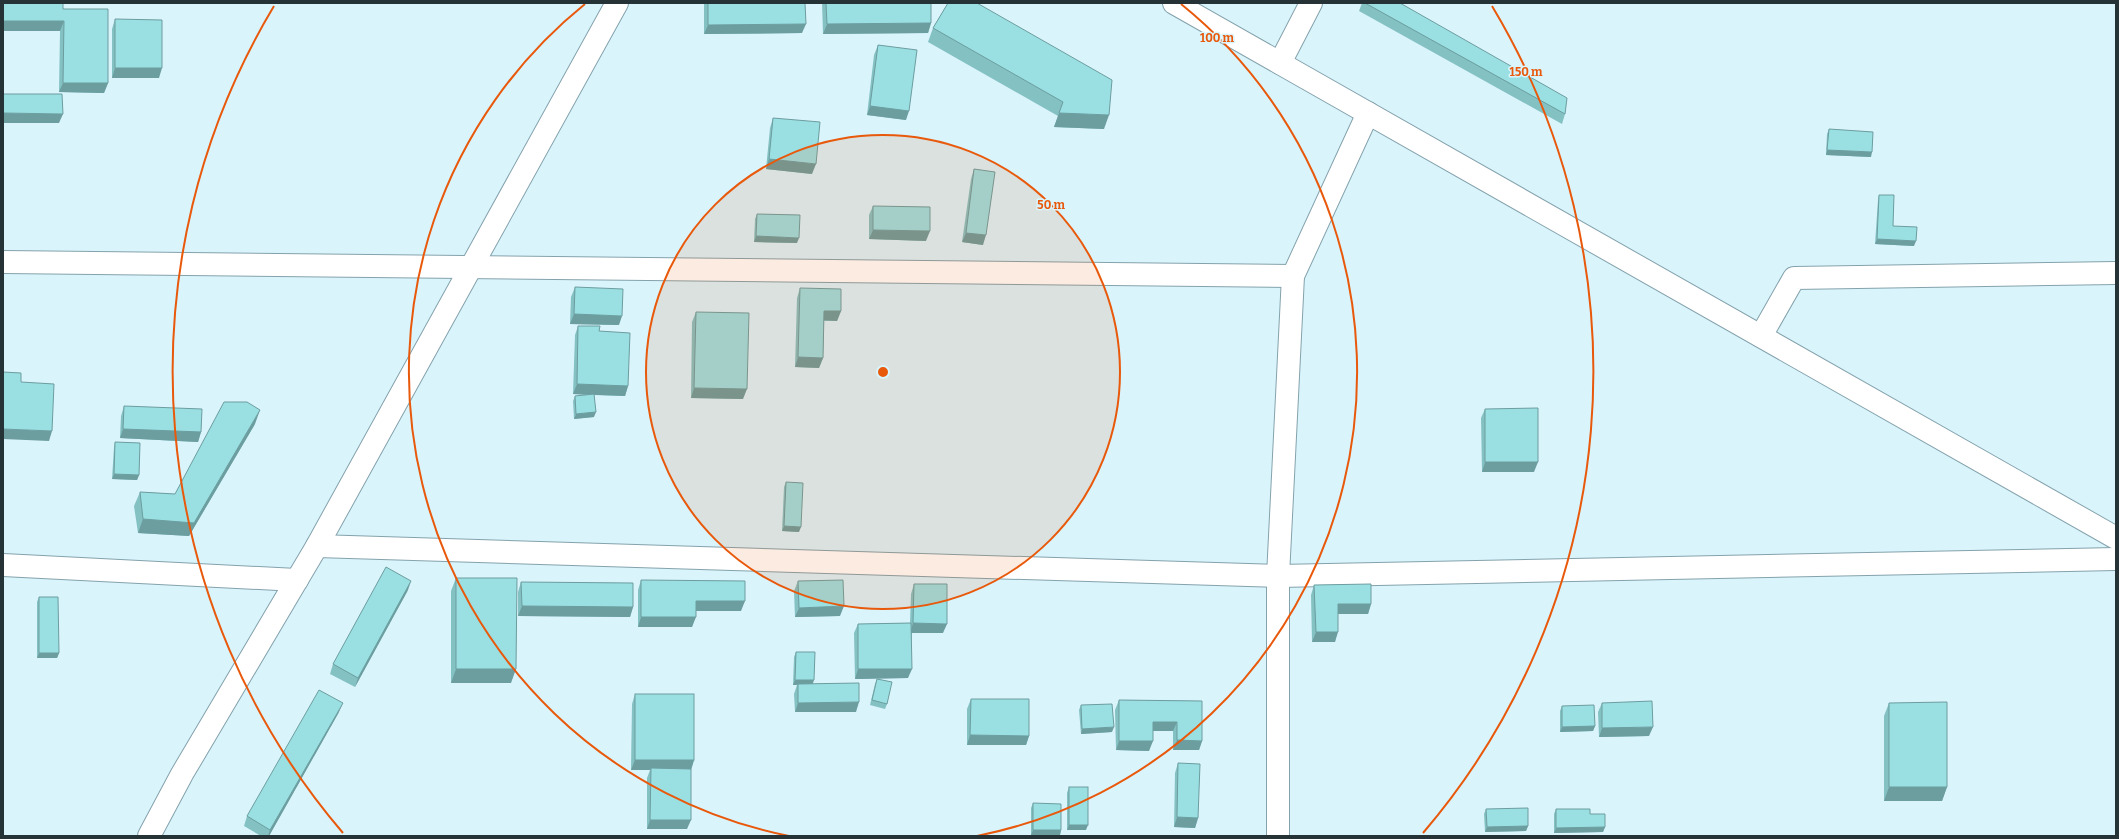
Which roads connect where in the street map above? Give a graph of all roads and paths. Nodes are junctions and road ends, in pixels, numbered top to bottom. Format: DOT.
graph roads {
  1 [pos="617,3"];
  2 [pos="1174,3"];
  3 [pos="1311,3"];
  4 [pos="1280,63"];
  5 [pos="1368,113"];
  6 [pos="3,262"];
  7 [pos="471,267"];
  8 [pos="2116,273"];
  9 [pos="1293,276"];
  10 [pos="1762,336"];
  11 [pos="2116,538"];
  12 [pos="317,546"];
  13 [pos="2116,559"];
  14 [pos="3,565"];
  15 [pos="1278,576"];
  16 [pos="297,580"];
  17 [pos="149,836"];
  18 [pos="1278,836"];
  1 -- 7 [label="street"];
  2 -- 4 [label="street"];
  3 -- 4 [label="street"];
  4 -- 5 [label="street"];
  5 -- 9 [label="street"];
  5 -- 10 [label="street"];
  6 -- 7 [label="street"];
  7 -- 9 [label="street"];
  7 -- 12 [label="street"];
  8 -- 10 [label="street"];
  9 -- 15 [label="street"];
  10 -- 11 [label="street"];
  12 -- 15 [label="street"];
  12 -- 16 [label="street"];
  13 -- 15 [label="street"];
  14 -- 16 [label="street"];
  15 -- 18 [label="street"];
  16 -- 17 [label="street"];
}
